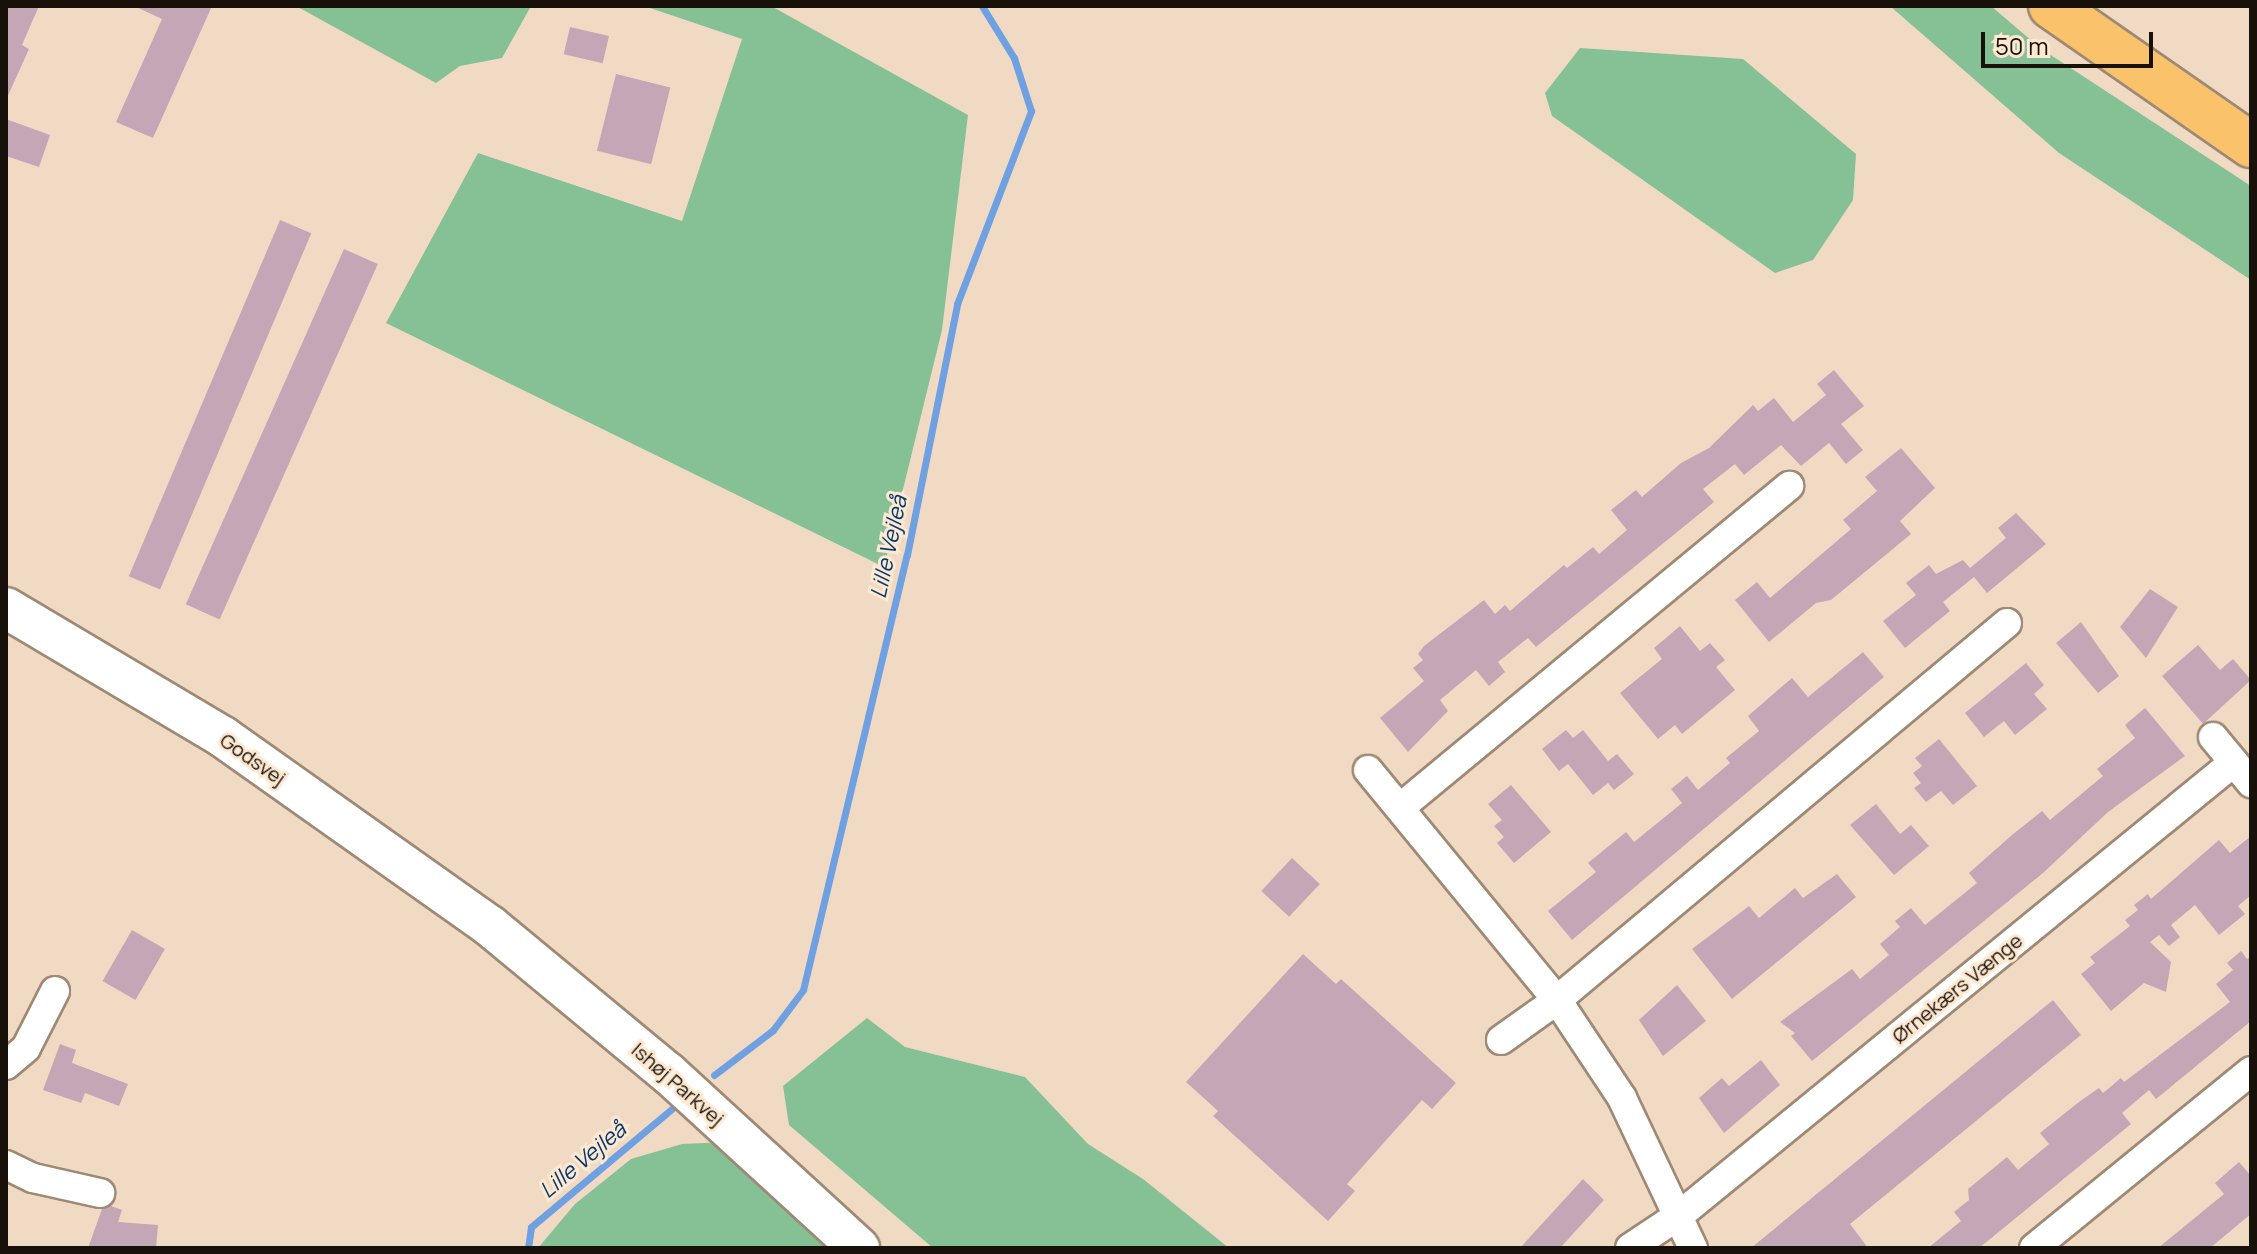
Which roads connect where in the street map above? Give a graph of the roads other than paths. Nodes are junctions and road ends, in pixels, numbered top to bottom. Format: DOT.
graph roads {
  1 [pos="2051,6"];
  2 [pos="2251,145"];
  3 [pos="1789,486"];
  4 [pos="6,608"];
  5 [pos="2007,623"];
  6 [pos="2213,737"];
  7 [pos="1368,770"];
  8 [pos="2243,773"];
  9 [pos="1401,807"];
  10 [pos="490,926"];
  11 [pos="55,991"];
  12 [pos="1557,1000"];
  13 [pos="1501,1040"];
  14 [pos="6,1065"];
  15 [pos="2251,1071"];
  16 [pos="6,1165"];
  17 [pos="100,1193"];
  18 [pos="1681,1214"];
  19 [pos="859,1248"];
  20 [pos="1630,1248"];
  21 [pos="1693,1248"];
  22 [pos="2034,1248"];
  1 -- 2 [label="highway"];
  3 -- 9 [label="street"];
  4 -- 10 [label="street, Godsvej"];
  5 -- 12 [label="street"];
  6 -- 8 [label="street, Ørnekærs Vænge"];
  7 -- 9 [label="street"];
  8 -- 18 [label="street, Ørnekærs Vænge"];
  9 -- 12 [label="street"];
  10 -- 19 [label="street, Ishøj Parkvej"];
  11 -- 14 [label="street"];
  12 -- 13 [label="street"];
  12 -- 18 [label="street"];
  15 -- 22 [label="street"];
  16 -- 17 [label="street"];
  18 -- 20 [label="street, Ørnekærs Vænge"];
  18 -- 21 [label="street"];
}
